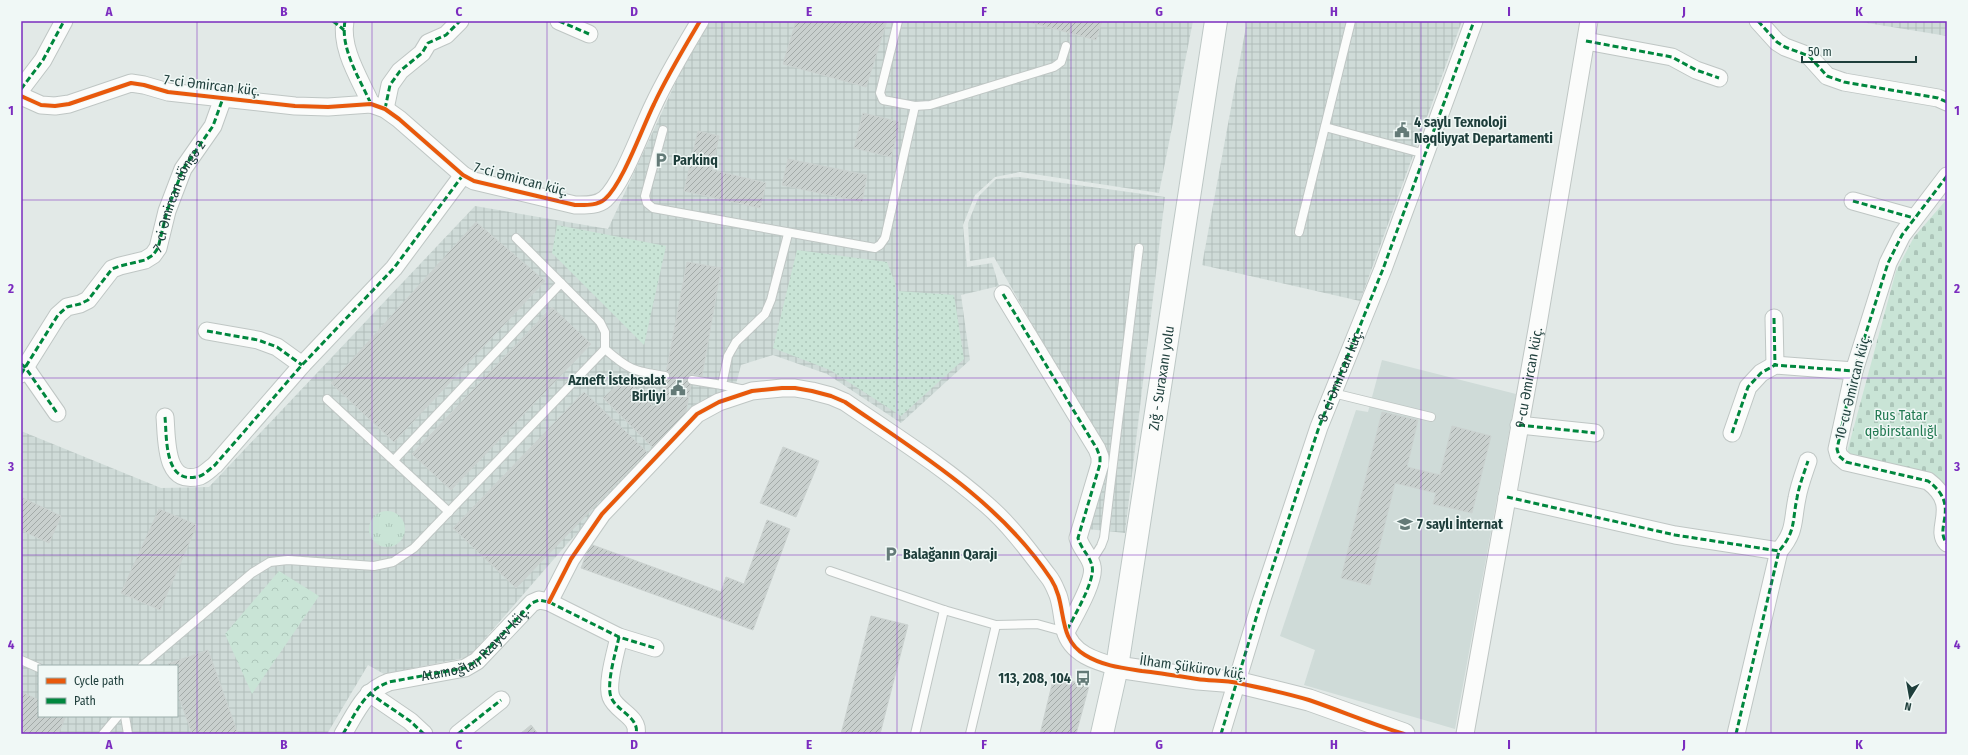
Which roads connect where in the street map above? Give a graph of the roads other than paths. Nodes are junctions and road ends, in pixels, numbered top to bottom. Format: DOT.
graph roads {
  1 [pos="64,21"];
  2 [pos="460,21"];
  3 [pos="559,21"];
  4 [pos="700,21"];
  5 [pos="898,21"];
  6 [pos="1216,21"];
  7 [pos="1351,21"];
  8 [pos="1474,21"];
  9 [pos="1589,21"];
  10 [pos="1758,21"];
  11 [pos="340,24"];
  12 [pos="589,34"];
  13 [pos="1586,41"];
  14 [pos="1066,46"];
  15 [pos="1718,78"];
  16 [pos="21,89"];
  17 [pos="21,96"];
  18 [pos="223,98"];
  19 [pos="1947,102"];
  20 [pos="378,106"];
  21 [pos="914,106"];
  22 [pos="1325,127"];
  23 [pos="663,130"];
  24 [pos="1426,154"];
  25 [pos="463,175"];
  26 [pos="1947,176"];
  27 [pos="1853,201"];
  28 [pos="1914,218"];
  29 [pos="1299,232"];
  30 [pos="788,234"];
  31 [pos="516,238"];
  32 [pos="1139,248"];
  33 [pos="561,283"];
  34 [pos="1003,294"];
  35 [pos="1774,318"];
  36 [pos="207,331"];
  37 [pos="604,350"];
  38 [pos="1775,364"];
  39 [pos="302,365"];
  40 [pos="22,368"];
  41 [pos="1854,371"];
  42 [pos="665,376"];
  43 [pos="692,380"];
  44 [pos="722,385"];
  45 [pos="752,391"];
  46 [pos="1333,393"];
  47 [pos="327,399"];
  48 [pos="57,413"];
  49 [pos="165,417"];
  50 [pos="1431,417"];
  51 [pos="1519,425"];
  52 [pos="1595,433"];
  53 [pos="1732,433"];
  54 [pos="394,460"];
  55 [pos="1808,461"];
  56 [pos="1507,497"];
  57 [pos="449,512"];
  58 [pos="1947,543"];
  59 [pos="1779,551"];
  60 [pos="1091,562"];
  61 [pos="830,571"];
  62 [pos="549,602"];
  63 [pos="944,610"];
  64 [pos="996,625"];
  65 [pos="1066,632"];
  66 [pos="619,637"];
  67 [pos="655,648"];
  68 [pos="21,660"];
  69 [pos="143,665"];
  70 [pos="1116,667"];
  71 [pos="38,668"];
  72 [pos="1236,682"];
  73 [pos="369,693"];
  74 [pos="501,700"];
  75 [pos="117,717"];
  76 [pos="125,717"];
  77 [pos="103,734"];
  78 [pos="128,734"];
  79 [pos="343,734"];
  80 [pos="424,734"];
  81 [pos="458,734"];
  82 [pos="636,734"];
  83 [pos="915,734"];
  84 [pos="970,734"];
  85 [pos="1102,734"];
  86 [pos="1221,734"];
  87 [pos="1404,734"];
  88 [pos="1465,734"];
  89 [pos="1736,734"];
  1 -- 16 [label="street"];
  2 -- 20 [label="street"];
  3 -- 12 [label="street"];
  4 -- 25 [label="street, 7-ci Əmircan küç."];
  5 -- 21 [label="lane"];
  6 -- 70 [label="main road, Zığ - Suraxanı yolu"];
  7 -- 22 [label="lane"];
  8 -- 24 [label="street, 8-ci Əmircan küç."];
  9 -- 13 [label="street, 9-cu Əmircan küç."];
  10 -- 19 [label="street"];
  11 -- 20 [label="street"];
  13 -- 15 [label="street"];
  13 -- 51 [label="street, 9-cu Əmircan küç."];
  14 -- 21 [label="lane"];
  17 -- 18 [label="street, 7-ci Əmircan küç."];
  18 -- 20 [label="street, 7-ci Əmircan küç."];
  18 -- 40 [label="street, 7-ci Əmircan döngə 2"];
  20 -- 25 [label="street, 7-ci Əmircan küç."];
  21 -- 30 [label="lane"];
  22 -- 24 [label="lane"];
  22 -- 29 [label="lane"];
  23 -- 30 [label="lane"];
  24 -- 46 [label="street, 8-ci Əmircan küç."];
  25 -- 39 [label="street"];
  26 -- 28 [label="street, 10-cu Əmircan küç."];
  27 -- 28 [label="street"];
  28 -- 41 [label="street, 10-cu Əmircan küç."];
  30 -- 44 [label="lane"];
  31 -- 33 [label="lane"];
  32 -- 60 [label="lane"];
  33 -- 37 [label="lane"];
  33 -- 54 [label="lane"];
  34 -- 60 [label="street"];
  35 -- 38 [label="street"];
  36 -- 39 [label="street"];
  37 -- 42 [label="lane"];
  37 -- 57 [label="lane"];
  38 -- 41 [label="street"];
  38 -- 53 [label="street"];
  39 -- 49 [label="street"];
  40 -- 48 [label="street"];
  41 -- 58 [label="street, 10-cu Əmircan küç."];
  43 -- 44 [label="lane"];
  44 -- 45 [label="lane"];
  45 -- 62 [label="street"];
  45 -- 65 [label="street"];
  46 -- 50 [label="lane"];
  46 -- 72 [label="street, 8-ci Əmircan küç."];
  47 -- 54 [label="lane"];
  51 -- 52 [label="street"];
  51 -- 56 [label="street, 9-cu Əmircan küç."];
  54 -- 57 [label="lane"];
  55 -- 59 [label="street"];
  56 -- 59 [label="street"];
  56 -- 88 [label="street, 9-cu Əmircan küç."];
  57 -- 69 [label="lane"];
  59 -- 89 [label="street"];
  60 -- 65 [label="street"];
  61 -- 63 [label="lane"];
  62 -- 66 [label="street, Atamoğlan Rzayev küç."];
  62 -- 73 [label="street, Atamoğlan Rzayev küç."];
  63 -- 64 [label="lane"];
  63 -- 83 [label="lane"];
  64 -- 65 [label="lane"];
  64 -- 84 [label="lane"];
  65 -- 70 [label="street"];
  66 -- 67 [label="street, Atamoğlan Rzayev küç."];
  66 -- 82 [label="street"];
  68 -- 71 [label="lane"];
  70 -- 72 [label="street, İlham Şükürov küç."];
  70 -- 85 [label="main road, Zığ - Suraxanı yolu"];
  72 -- 86 [label="street, 8-ci Əmircan küç."];
  72 -- 87 [label="street, İlham Şükürov küç."];
  73 -- 79 [label="street, Atamoğlan Rzayev küç."];
  73 -- 80 [label="street"];
  74 -- 81 [label="street"];
  75 -- 77 [label="lane"];
  76 -- 78 [label="lane"];
}
